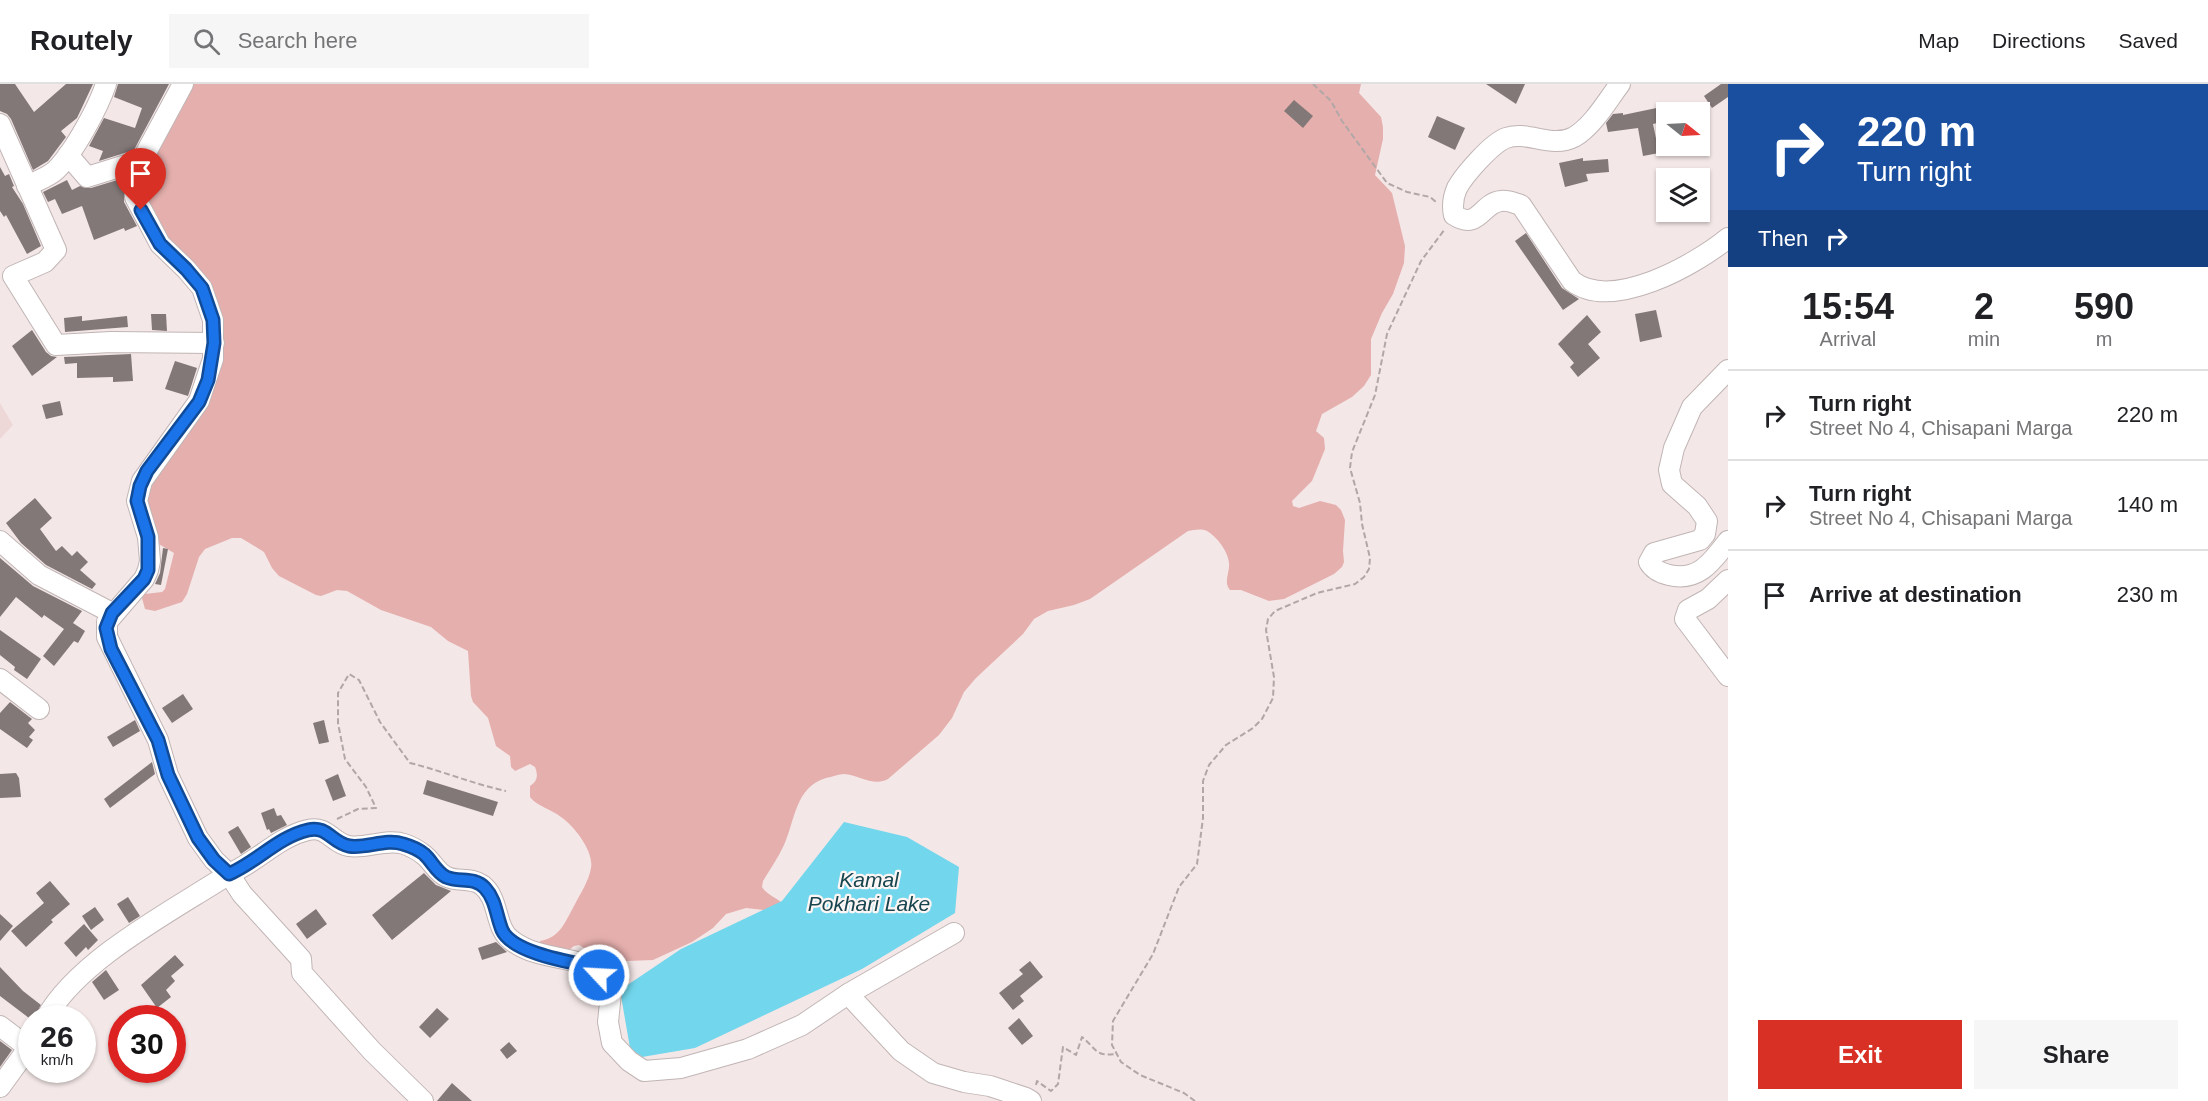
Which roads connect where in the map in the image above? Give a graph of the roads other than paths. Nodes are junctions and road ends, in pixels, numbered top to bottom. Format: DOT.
graph roads {
  1 [pos="106,84"];
  2 [pos="183,84"];
  3 [pos="1620,84"];
  4 [pos="0,124"];
  5 [pos="68,154"];
  6 [pos="142,160"];
  7 [pos="27,186"];
  8 [pos="1728,238"];
  9 [pos="7,282"];
  10 [pos="214,343"];
  11 [pos="1728,370"];
  12 [pos="0,541"];
  13 [pos="1728,542"];
  14 [pos="1728,580"];
  15 [pos="112,613"];
  16 [pos="1728,676"];
  17 [pos="0,679"];
  18 [pos="39,709"];
  19 [pos="229,874"];
  20 [pos="954,933"];
  21 [pos="848,994"];
  22 [pos="56,1005"];
  23 [pos="0,1026"];
  24 [pos="18,1037"];
  25 [pos="18,1062"];
  26 [pos="0,1087"];
  27 [pos="1028,1099"];
  28 [pos="423,1101"];
  1 -- 5 [label="street"];
  2 -- 6 [label="street"];
  3 -- 8 [label="street"];
  4 -- 7 [label="street"];
  5 -- 6 [label="street"];
  5 -- 7 [label="street"];
  6 -- 10 [label="street"];
  7 -- 9 [label="street"];
  9 -- 10 [label="street"];
  10 -- 15 [label="street"];
  11 -- 13 [label="street"];
  12 -- 15 [label="street"];
  14 -- 16 [label="street"];
  15 -- 19 [label="street"];
  17 -- 18 [label="street"];
  19 -- 21 [label="street"];
  19 -- 22 [label="street"];
  19 -- 28 [label="street"];
  20 -- 21 [label="street"];
  21 -- 27 [label="street"];
  23 -- 24 [label="street"];
  25 -- 26 [label="street"];
}
